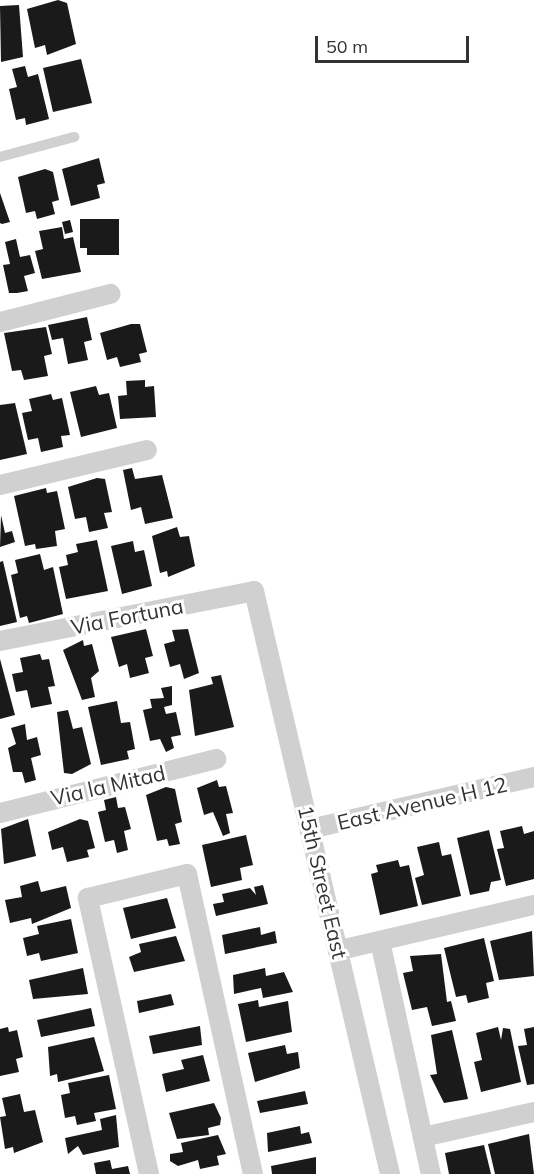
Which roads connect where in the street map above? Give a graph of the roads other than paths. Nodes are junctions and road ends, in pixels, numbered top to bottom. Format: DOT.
graph roads {
  1 [pos="74,137"];
  2 [pos="0,157"];
  3 [pos="110,294"];
  4 [pos="0,322"];
  5 [pos="147,450"];
  6 [pos="0,485"];
  7 [pos="254,591"];
  8 [pos="0,641"];
  9 [pos="216,759"];
  10 [pos="534,777"];
  11 [pos="0,813"];
  12 [pos="310,829"];
  13 [pos="534,905"];
  14 [pos="380,941"];
  15 [pos="340,950"];
  16 [pos="534,1112"];
  17 [pos="423,1137"];
  18 [pos="149,1174"];
  19 [pos="253,1174"];
  20 [pos="390,1174"];
  21 [pos="431,1174"];
  1 -- 2 [label="lane"];
  3 -- 4 [label="street"];
  5 -- 6 [label="street"];
  7 -- 8 [label="street, Via Fortuna"];
  7 -- 12 [label="street, 15th Street East"];
  9 -- 11 [label="street, Via la Mitad"];
  10 -- 12 [label="street, East Avenue H 12"];
  12 -- 15 [label="street, 15th Street East"];
  13 -- 14 [label="street"];
  14 -- 15 [label="street"];
  14 -- 17 [label="street"];
  15 -- 20 [label="street, 15th Street East"];
  16 -- 17 [label="street"];
  17 -- 21 [label="street"];
  18 -- 19 [label="street"];
}
